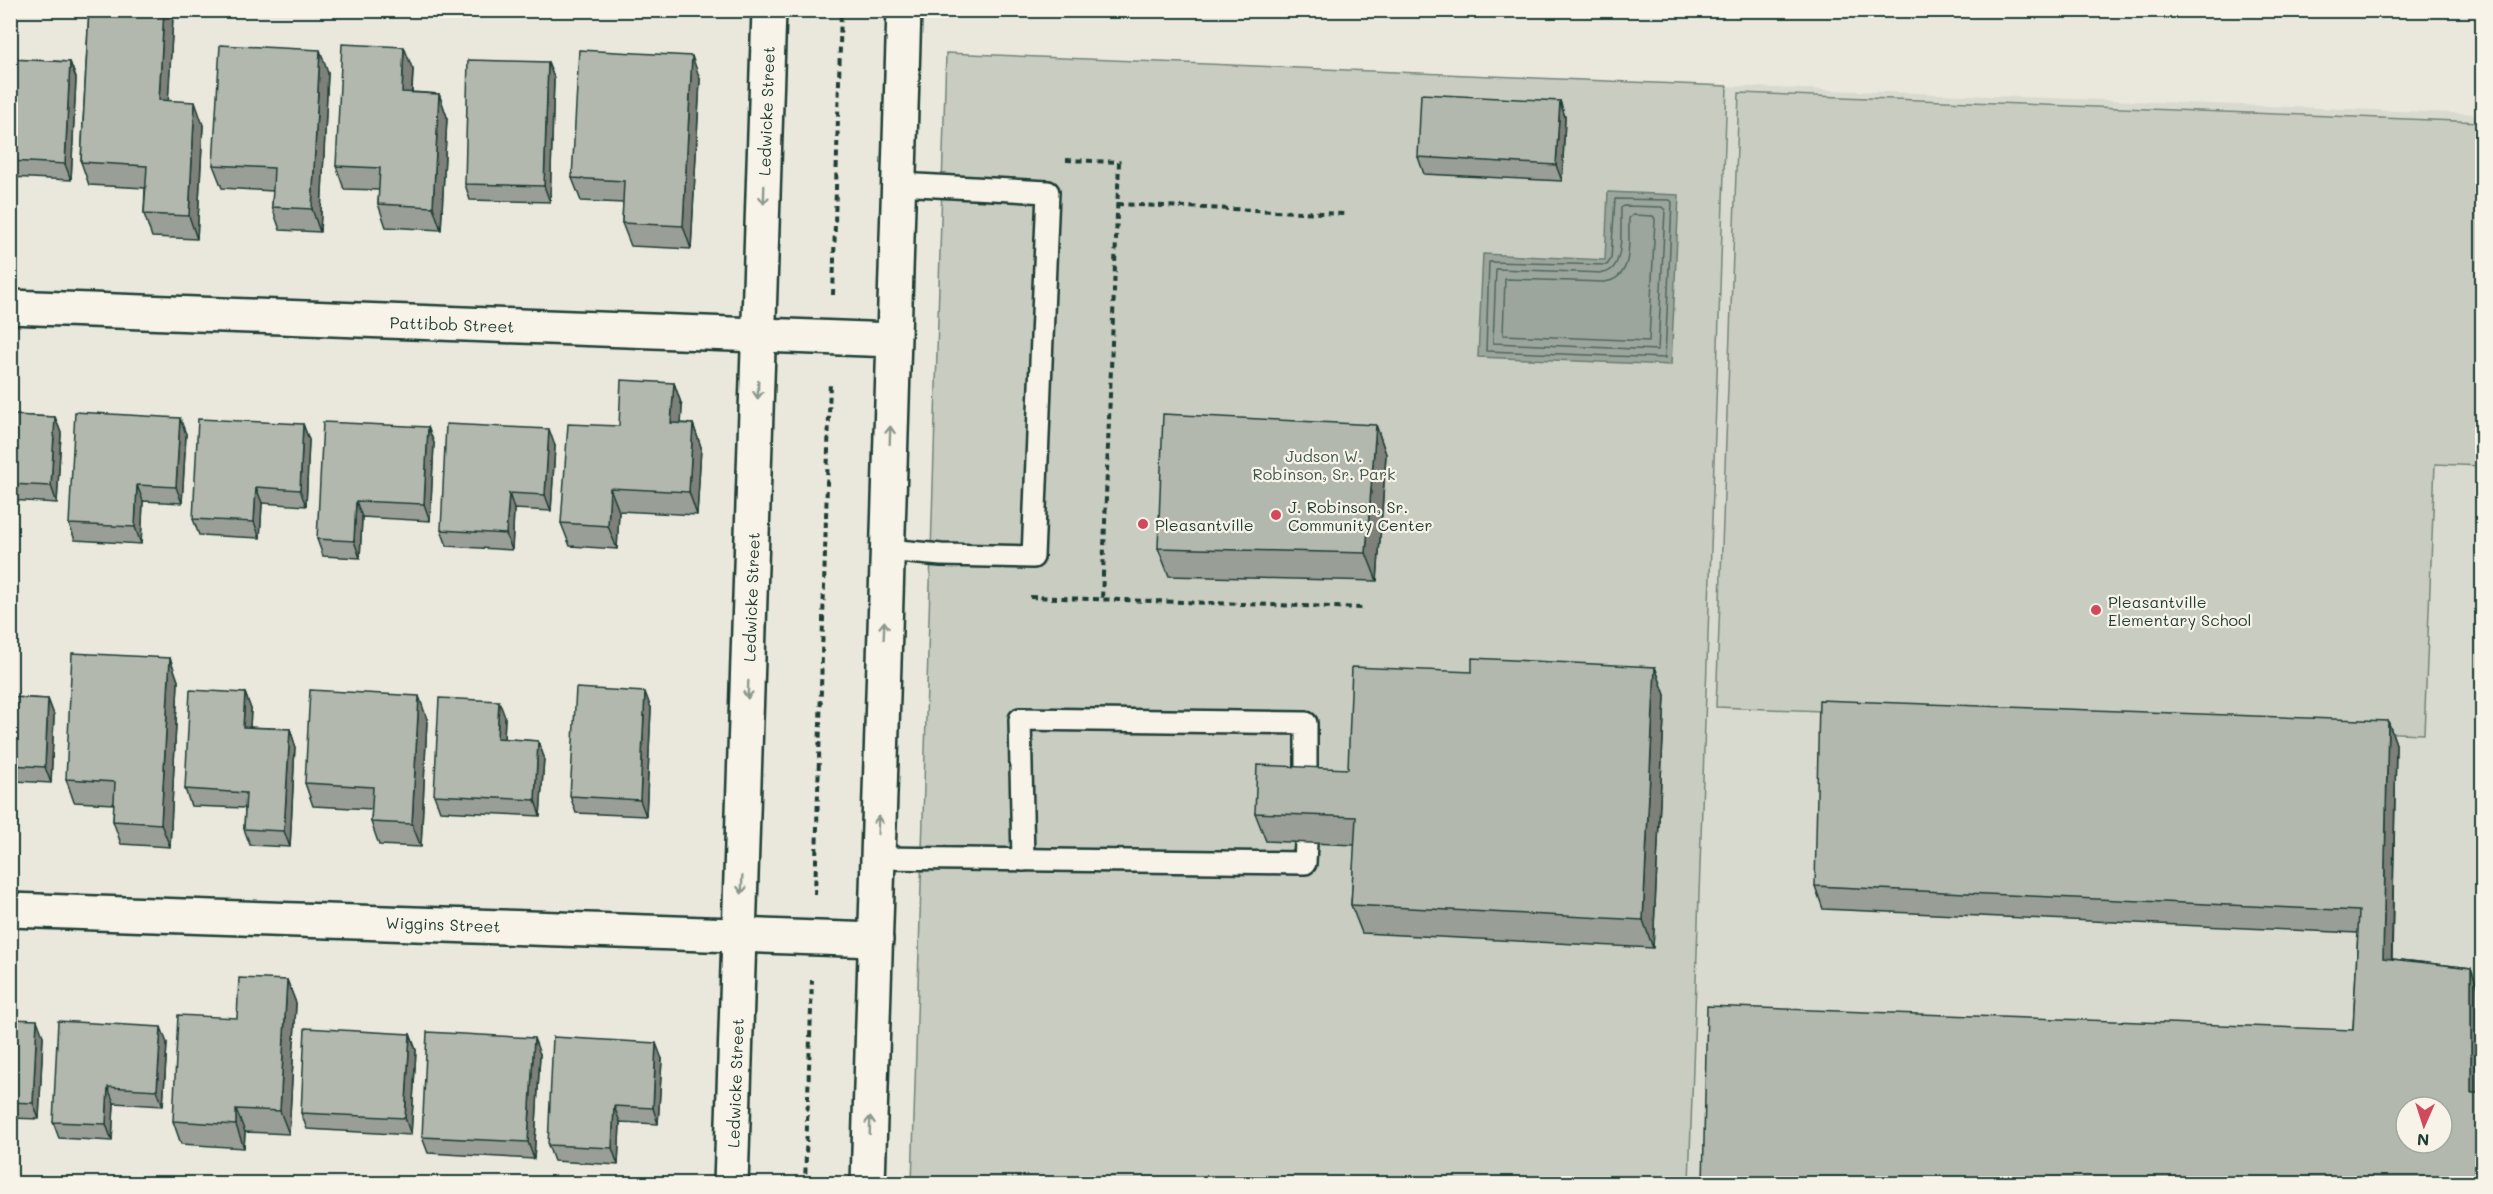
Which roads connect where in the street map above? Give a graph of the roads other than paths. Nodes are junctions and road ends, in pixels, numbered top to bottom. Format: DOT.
graph roads {
  1 [pos="769,10"];
  2 [pos="904,10"];
  3 [pos="898,184"];
  4 [pos="10,307"];
  5 [pos="759,335"];
  6 [pos="893,340"];
  7 [pos="886,549"];
  8 [pos="1306,795"];
  9 [pos="1306,843"];
  10 [pos="877,858"];
  11 [pos="1023,860"];
  12 [pos="10,910"];
  13 [pos="740,934"];
  14 [pos="876,940"];
  15 [pos="731,1184"];
  16 [pos="868,1184"];
  1 -- 5 [label="street, Ledwicke Street, one-way"];
  2 -- 3 [label="street"];
  3 -- 6 [label="street"];
  3 -- 7 [label="lane"];
  4 -- 5 [label="street, Pattibob Street"];
  5 -- 6 [label="street, Pattibob Street"];
  5 -- 13 [label="street, Ledwicke Street, one-way"];
  7 -- 6 [label="street, one-way"];
  10 -- 7 [label="street, one-way"];
  8 -- 11 [label="lane"];
  9 -- 11 [label="lane"];
  10 -- 11 [label="lane"];
  10 -- 14 [label="street"];
  12 -- 13 [label="street, Wiggins Street"];
  13 -- 14 [label="street, Wiggins Street"];
  13 -- 15 [label="street, Ledwicke Street"];
  16 -- 14 [label="street, one-way"];
}
